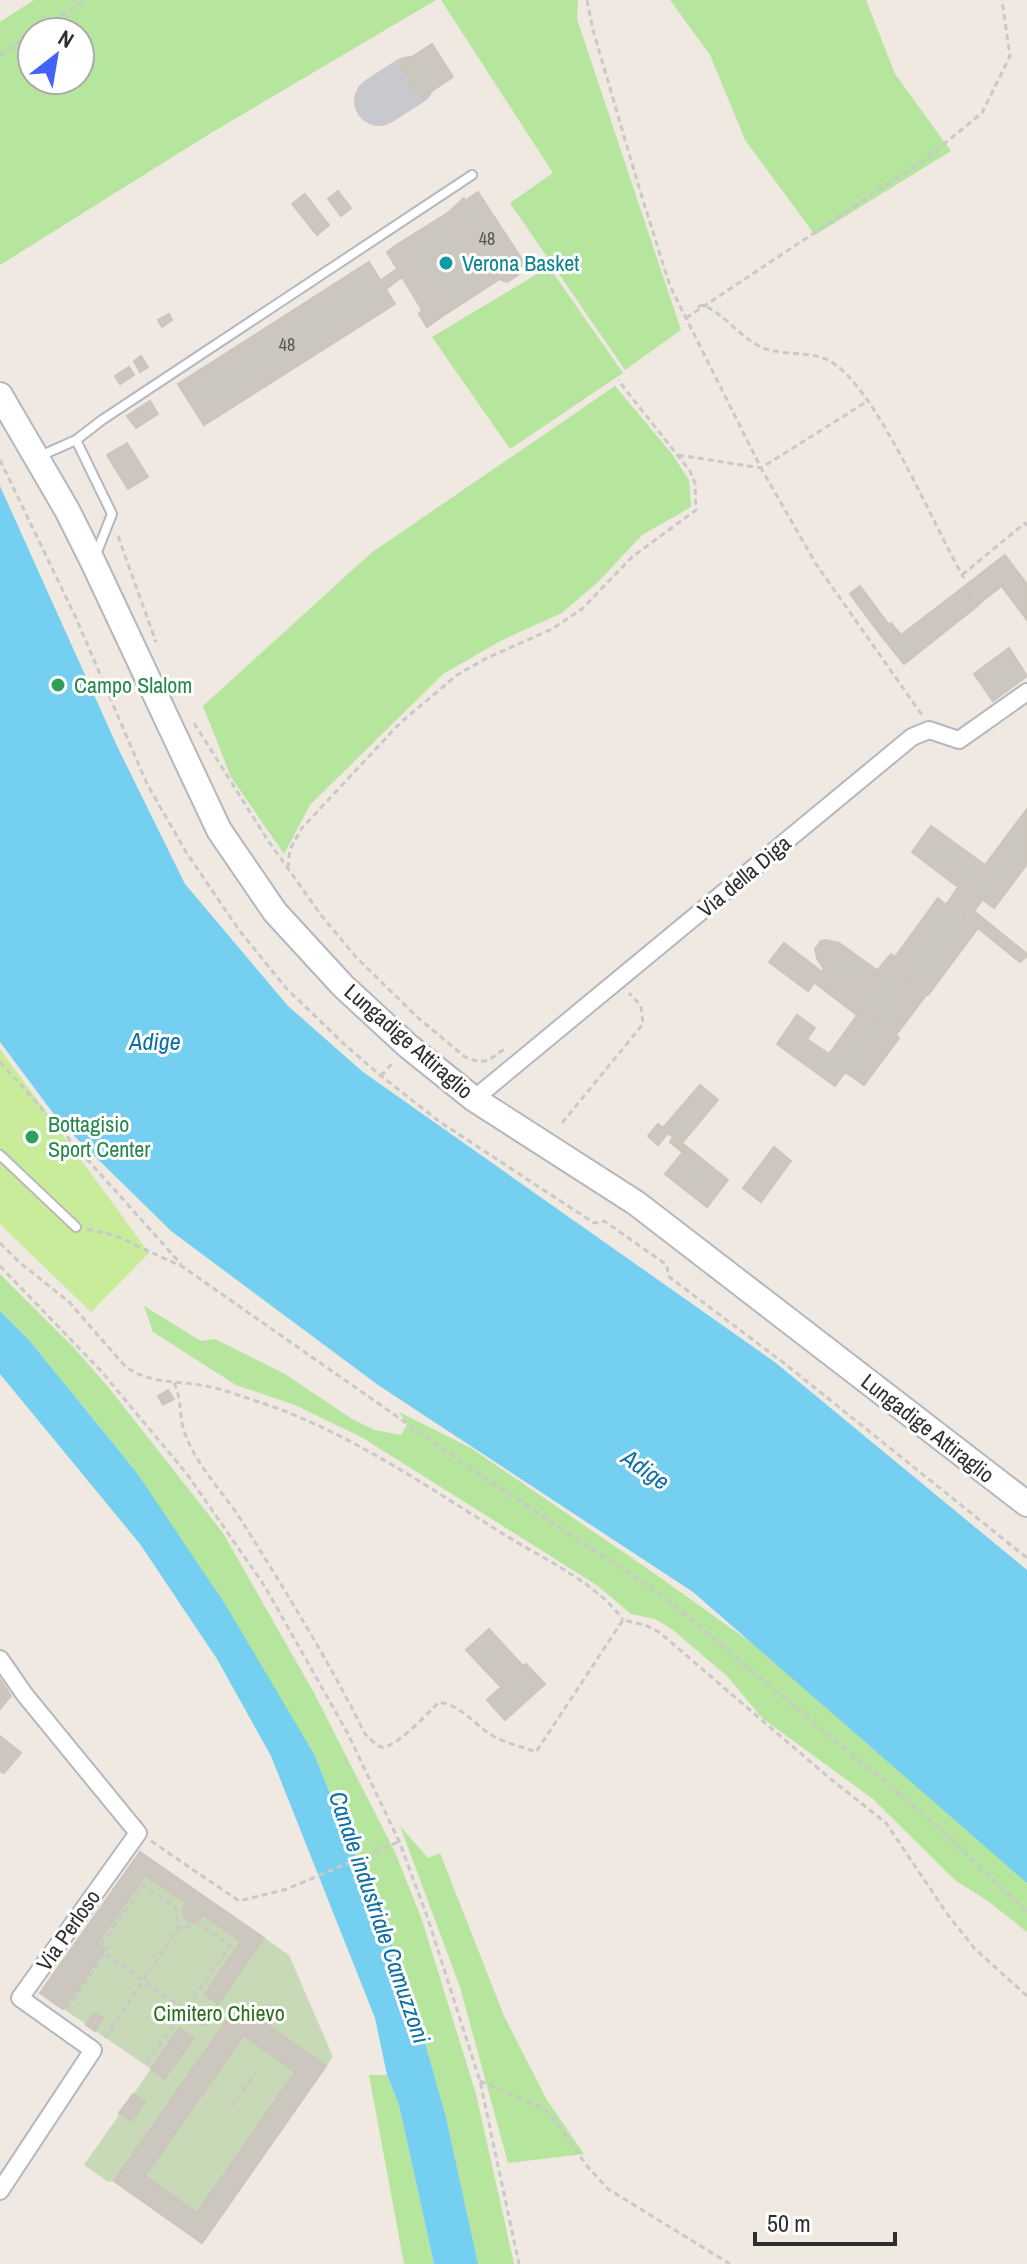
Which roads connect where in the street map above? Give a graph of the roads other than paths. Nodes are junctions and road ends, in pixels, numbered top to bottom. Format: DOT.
graph roads {
  1 [pos="472,175"];
  2 [pos="0,395"];
  3 [pos="76,440"];
  4 [pos="37,457"];
  5 [pos="93,562"];
  6 [pos="1027,692"];
  7 [pos="474,1099"];
  8 [pos="0,1155"];
  9 [pos="76,1227"];
  10 [pos="1027,1504"];
  11 [pos="0,1659"];
  12 [pos="0,2191"];
  1 -- 3 [label="lane"];
  2 -- 4 [label="street, Lungadige Attiraglio"];
  3 -- 4 [label="lane"];
  3 -- 5 [label="lane"];
  4 -- 5 [label="street, Lungadige Attiraglio"];
  5 -- 7 [label="street, Lungadige Attiraglio"];
  6 -- 7 [label="street, Via della Diga"];
  7 -- 10 [label="street, Lungadige Attiraglio"];
  8 -- 9 [label="lane"];
  11 -- 12 [label="street, Via Perloso"];
}
